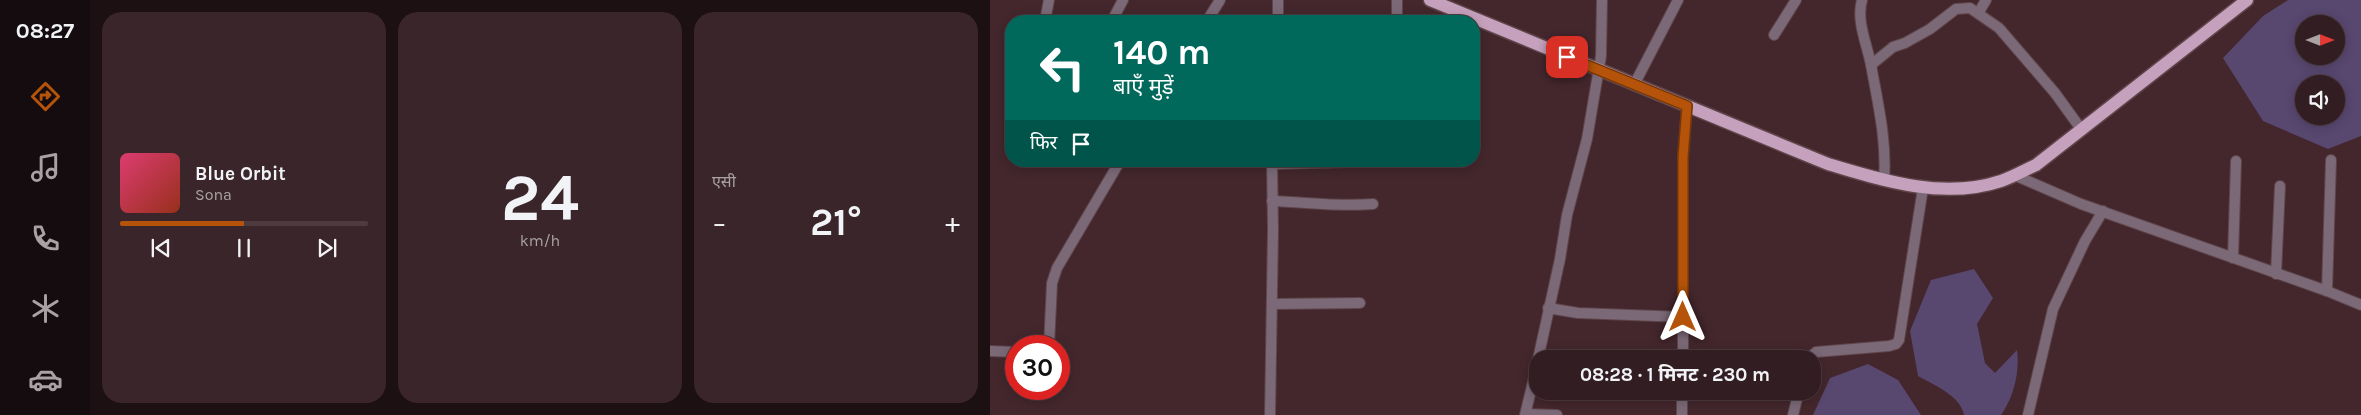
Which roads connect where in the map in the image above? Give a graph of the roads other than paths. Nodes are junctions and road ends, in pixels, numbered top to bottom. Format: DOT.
graph roads {
  1 [pos="1049,0"];
  2 [pos="1123,0"];
  3 [pos="1220,0"];
  4 [pos="1278,0"];
  5 [pos="1397,0"];
  6 [pos="1430,0"];
  7 [pos="1602,0"];
  8 [pos="1678,0"];
  9 [pos="1796,0"];
  10 [pos="1862,0"];
  11 [pos="1986,0"];
  12 [pos="2247,0"];
  13 [pos="1955,4"];
  14 [pos="1979,12"];
  15 [pos="1047,15"];
  16 [pos="1115,15"];
  17 [pos="1211,15"];
  18 [pos="1278,15"];
  19 [pos="1397,15"];
  20 [pos="1466,15"];
  21 [pos="1480,21"];
  22 [pos="1774,35"];
  23 [pos="1871,65"];
  24 [pos="1599,70"];
  25 [pos="1634,85"];
  26 [pos="1687,106"];
  27 [pos="2082,129"];
  28 [pos="2331,160"];
  29 [pos="2236,161"];
  30 [pos="1116,167"];
  31 [pos="1272,167"];
  32 [pos="2014,175"];
  33 [pos="1884,181"];
  34 [pos="2280,186"];
  35 [pos="1923,188"];
  36 [pos="1272,201"];
  37 [pos="1373,204"];
  38 [pos="2104,212"];
  39 [pos="2233,258"];
  40 [pos="2276,274"];
  41 [pos="2327,291"];
  42 [pos="1360,303"];
  43 [pos="1272,304"];
  44 [pos="2361,305"];
  45 [pos="1548,308"];
  46 [pos="1683,317"];
  47 [pos="1050,335"];
  48 [pos="1539,350"];
  49 [pos="1683,350"];
  50 [pos="990,352"];
  51 [pos="1005,352"];
  52 [pos="1821,352"];
  53 [pos="1529,400"];
  54 [pos="1682,400"];
  55 [pos="1797,400"];
  56 [pos="1526,414"];
  57 [pos="1270,415"];
  58 [pos="1557,415"];
  59 [pos="1682,415"];
  60 [pos="1793,415"];
  61 [pos="2028,415"];
  1 -- 15 [label="street"];
  2 -- 16 [label="street"];
  3 -- 17 [label="street"];
  4 -- 18 [label="street"];
  5 -- 19 [label="street"];
  6 -- 20 [label="main road"];
  7 -- 24 [label="street"];
  8 -- 25 [label="street"];
  9 -- 22 [label="street"];
  10 -- 23 [label="street"];
  11 -- 14 [label="street"];
  12 -- 27 [label="main road"];
  13 -- 14 [label="street"];
  13 -- 23 [label="street"];
  14 -- 27 [label="street"];
  21 -- 24 [label="main road"];
  23 -- 33 [label="street"];
  24 -- 25 [label="main road"];
  24 -- 45 [label="street"];
  25 -- 26 [label="main road"];
  26 -- 33 [label="main road"];
  26 -- 46 [label="street"];
  27 -- 32 [label="main road"];
  28 -- 41 [label="street"];
  29 -- 39 [label="street"];
  30 -- 47 [label="street"];
  31 -- 36 [label="street"];
  32 -- 35 [label="main road"];
  32 -- 38 [label="street"];
  33 -- 35 [label="main road"];
  34 -- 40 [label="street"];
  35 -- 52 [label="street"];
  36 -- 37 [label="street"];
  36 -- 43 [label="street"];
  38 -- 39 [label="street"];
  38 -- 61 [label="street"];
  39 -- 40 [label="street"];
  40 -- 41 [label="street"];
  41 -- 44 [label="street"];
  42 -- 43 [label="street"];
  43 -- 57 [label="street"];
  45 -- 46 [label="street"];
  45 -- 48 [label="street"];
  46 -- 49 [label="street"];
  50 -- 51 [label="street"];
  53 -- 56 [label="street"];
  54 -- 59 [label="street"];
  55 -- 60 [label="street"];
  56 -- 58 [label="street"];
}
